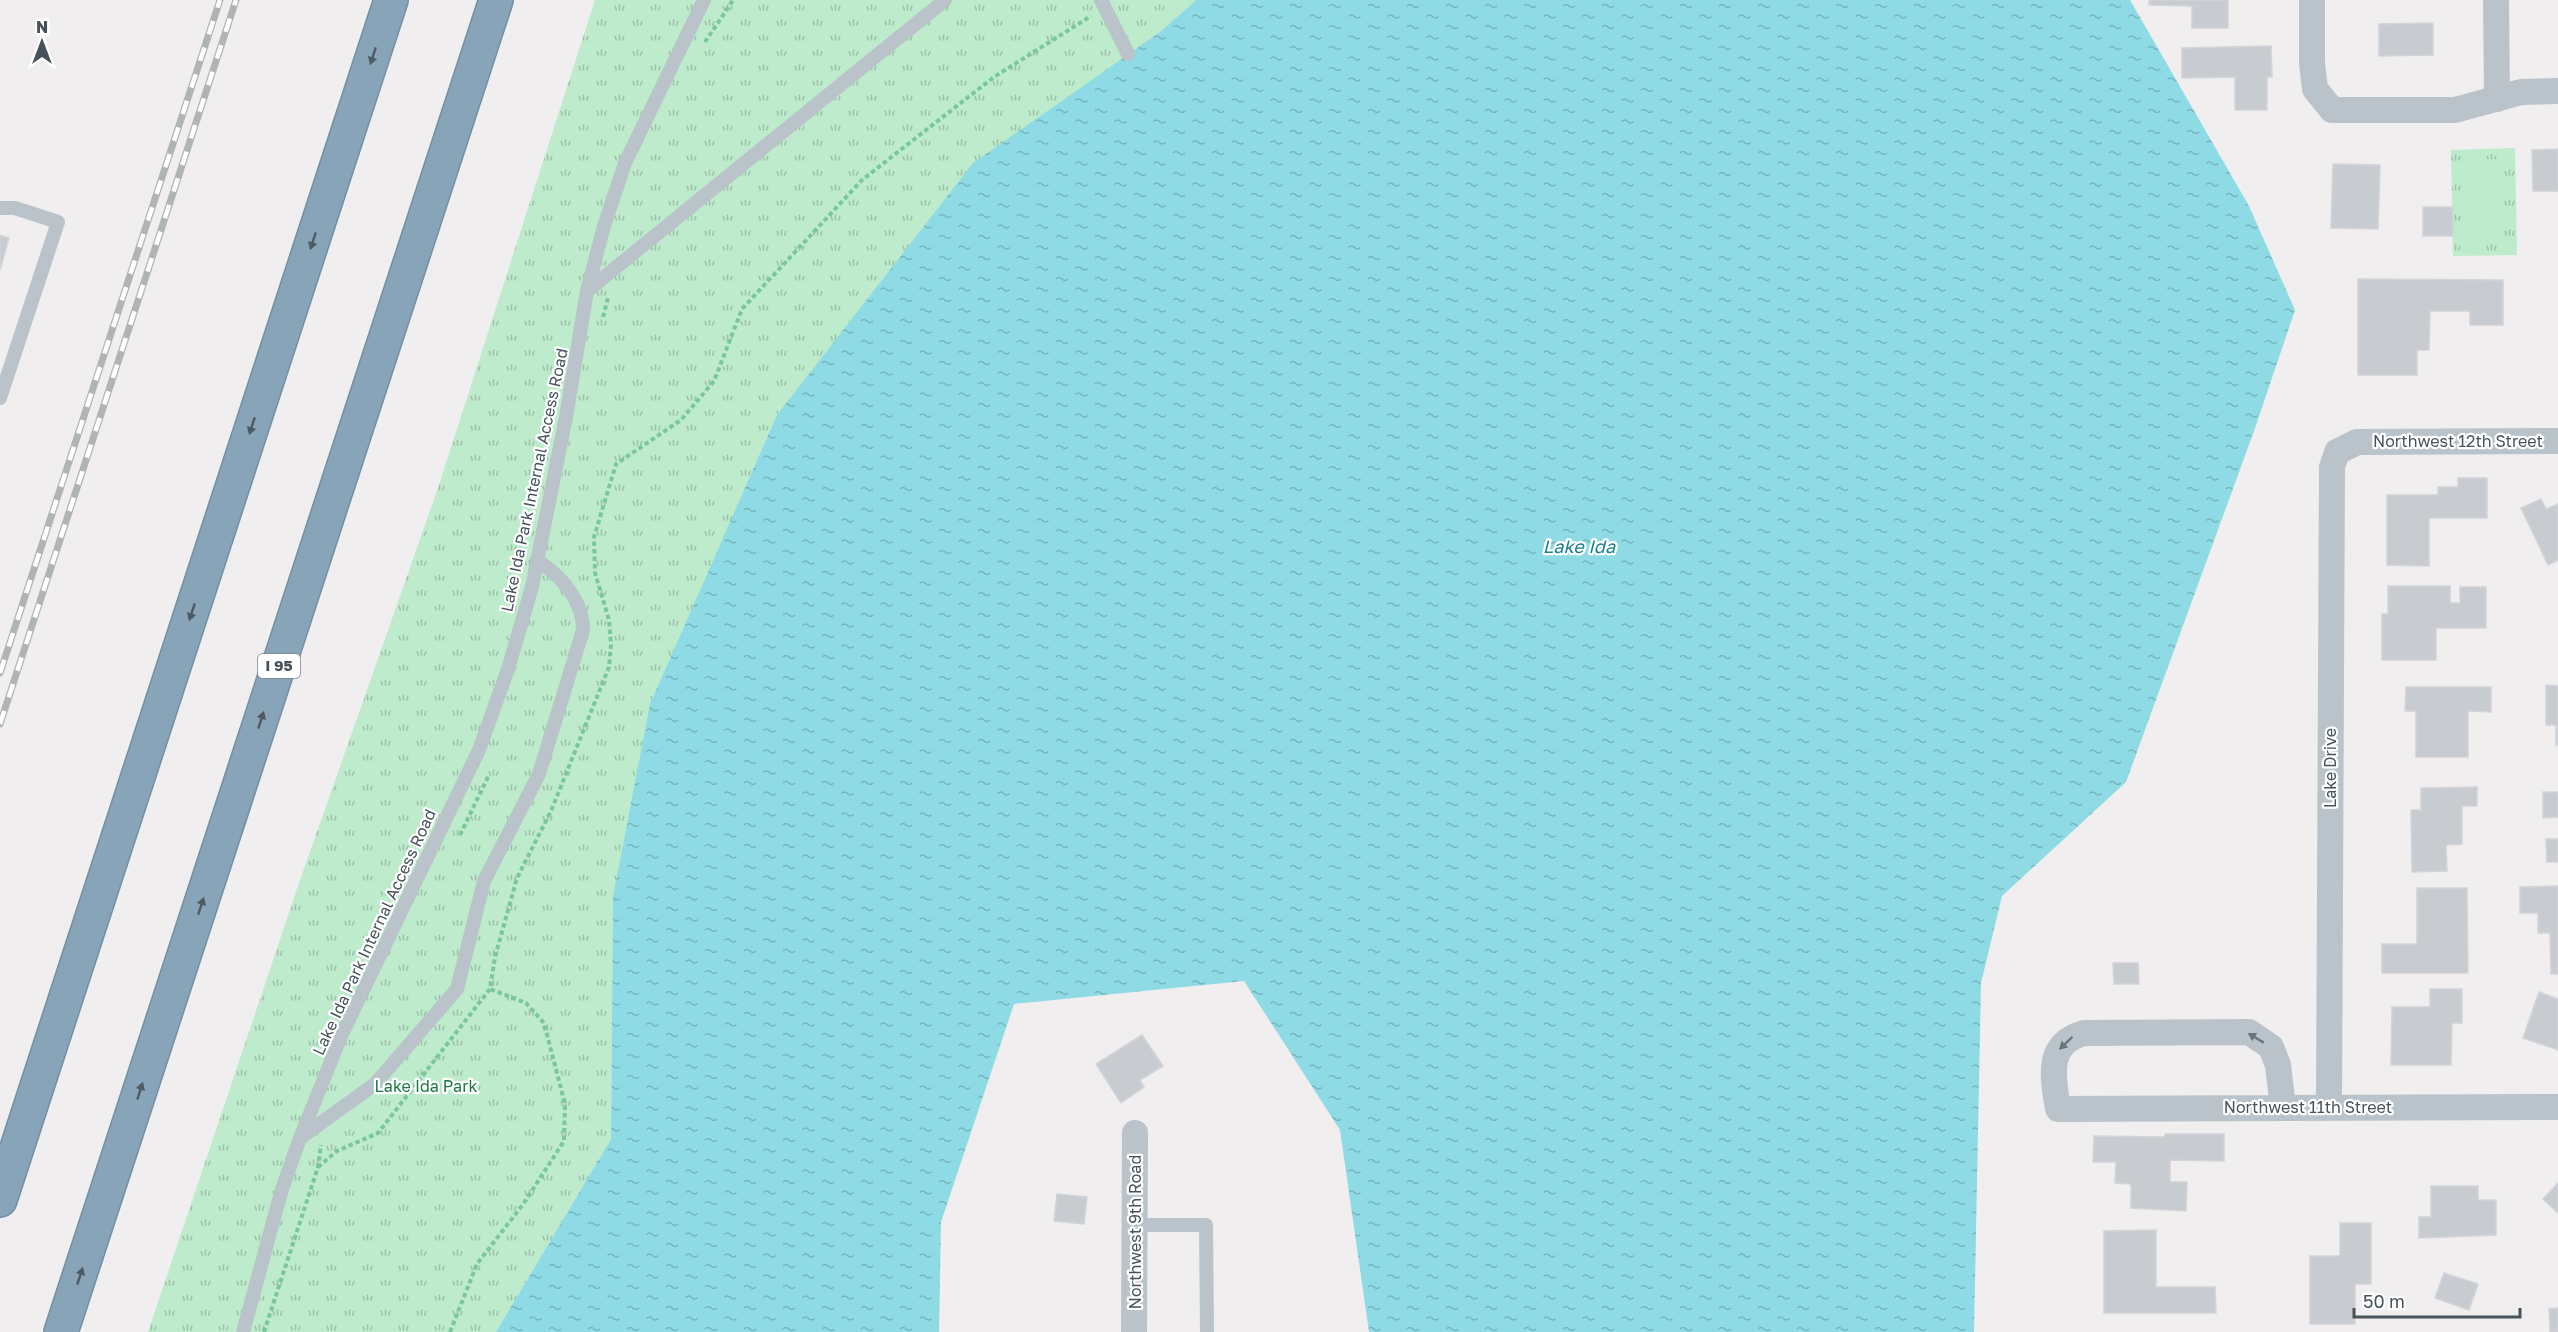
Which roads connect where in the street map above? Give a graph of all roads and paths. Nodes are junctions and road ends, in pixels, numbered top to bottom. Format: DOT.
graph roads {
  1 [pos="391,0"];
  2 [pos="496,0"];
  3 [pos="704,0"];
  4 [pos="945,0"];
  5 [pos="2312,0"];
  6 [pos="2496,0"];
  7 [pos="1104,4"];
  8 [pos="1128,54"];
  9 [pos="2558,91"];
  10 [pos="2497,99"];
  11 [pos="0,208"];
  12 [pos="587,291"];
  13 [pos="0,398"];
  14 [pos="2558,441"];
  15 [pos="2357,442"];
  16 [pos="537,561"];
  17 [pos="490,989"];
  18 [pos="2283,1107"];
  19 [pos="2329,1107"];
  20 [pos="2558,1107"];
  21 [pos="1136,1133"];
  22 [pos="300,1138"];
  23 [pos="318,1167"];
  24 [pos="0,1200"];
  25 [pos="1135,1225"];
  26 [pos="62,1332"];
  27 [pos="243,1332"];
  28 [pos="450,1332"];
  29 [pos="1134,1332"];
  30 [pos="1207,1332"];
  1 -- 24 [label="highway, one-way"];
  26 -- 2 [label="highway, I 95, one-way"];
  3 -- 12 [label="lane, Lake Ida Park Internal Access Road"];
  4 -- 12 [label="lane"];
  5 -- 10 [label="street"];
  6 -- 10 [label="street"];
  7 -- 8 [label="lane"];
  7 -- 17 [label="path"];
  9 -- 10 [label="street"];
  11 -- 13 [label="lane"];
  12 -- 16 [label="lane, Lake Ida Park Internal Access Road"];
  14 -- 15 [label="street, Northwest 12th Street"];
  15 -- 19 [label="street, Lake Drive"];
  16 -- 22 [label="lane, Lake Ida Park Internal Access Road"];
  16 -- 22 [label="lane"];
  17 -- 23 [label="path"];
  17 -- 28 [label="path"];
  18 -- 18 [label="street, Northwest 11th Street, one-way"];
  18 -- 19 [label="street, Northwest 11th Street"];
  19 -- 20 [label="street, Northwest 11th Street"];
  21 -- 25 [label="street, Northwest 9th Road"];
  22 -- 27 [label="lane, Lake Ida Park Internal Access Road"];
  25 -- 29 [label="street, Northwest 9th Road"];
  25 -- 30 [label="lane"];
}
